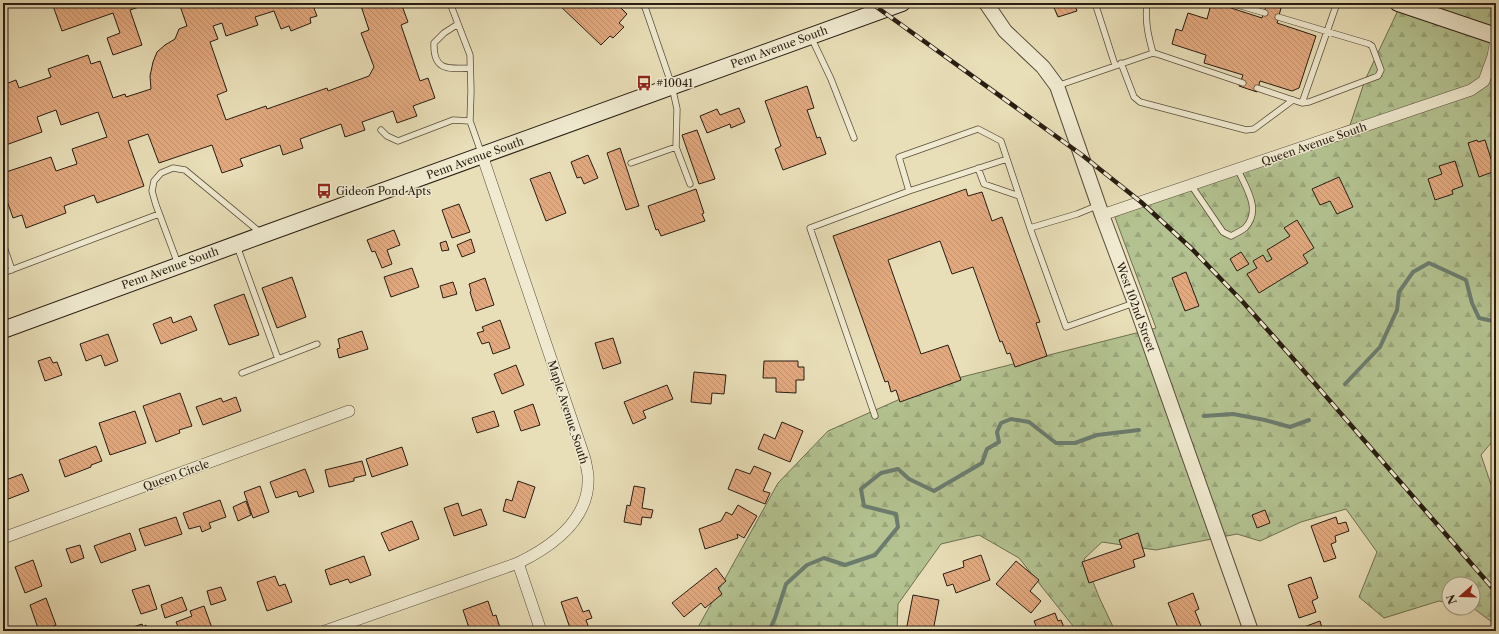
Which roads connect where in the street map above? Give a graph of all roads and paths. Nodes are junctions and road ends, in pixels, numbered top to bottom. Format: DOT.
graph roads {
  1 [pos="450,3"];
  2 [pos="640,3"];
  3 [pos="902,3"];
  4 [pos="986,3"];
  5 [pos="1095,3"];
  6 [pos="1147,3"];
  7 [pos="1231,3"];
  8 [pos="1337,3"];
  9 [pos="1398,3"];
  10 [pos="1433,9"];
  11 [pos="1265,13"];
  12 [pos="1278,17"];
  13 [pos="458,24"];
  14 [pos="1327,31"];
  15 [pos="810,36"];
  16 [pos="1496,36"];
  17 [pos="1496,40"];
  18 [pos="1153,53"];
  19 [pos="1118,64"];
  20 [pos="470,68"];
  21 [pos="1243,83"];
  22 [pos="672,86"];
  23 [pos="1057,86"];
  24 [pos="1257,88"];
  25 [pos="1293,100"];
  26 [pos="1302,103"];
  27 [pos="470,121"];
  28 [pos="381,130"];
  29 [pos="854,138"];
  30 [pos="676,147"];
  31 [pos="482,155"];
  32 [pos="1007,159"];
  33 [pos="631,163"];
  34 [pos="978,168"];
  35 [pos="1238,170"];
  36 [pos="690,184"];
  37 [pos="1191,185"];
  38 [pos="909,191"];
  39 [pos="1019,196"];
  40 [pos="1100,210"];
  41 [pos="159,214"];
  42 [pos="1030,228"];
  43 [pos="262,234"];
  44 [pos="3,244"];
  45 [pos="236,244"];
  46 [pos="178,266"];
  47 [pos="12,270"];
  48 [pos="3,273"];
  49 [pos="1135,303"];
  50 [pos="3,330"];
  51 [pos="317,344"];
  52 [pos="278,359"];
  53 [pos="242,373"];
  54 [pos="349,411"];
  55 [pos="875,416"];
  56 [pos="3,538"];
  57 [pos="518,563"];
  58 [pos="325,631"];
  59 [pos="541,631"];
  60 [pos="1251,631"];
  1 -- 13 [label="lane"];
  2 -- 22 [label="lane"];
  3 -- 15 [label="main road, Penn Avenue South"];
  4 -- 23 [label="street, West 102nd Street"];
  5 -- 19 [label="lane"];
  6 -- 18 [label="lane"];
  7 -- 11 [label="lane"];
  8 -- 14 [label="lane"];
  9 -- 10 [label="main road"];
  10 -- 16 [label="main road"];
  12 -- 14 [label="lane"];
  13 -- 20 [label="lane"];
  13 -- 20 [label="lane"];
  14 -- 26 [label="lane"];
  14 -- 26 [label="lane"];
  15 -- 22 [label="main road, Penn Avenue South"];
  15 -- 29 [label="lane"];
  17 -- 35 [label="street, Queen Avenue South"];
  18 -- 19 [label="lane"];
  18 -- 21 [label="lane"];
  19 -- 23 [label="lane"];
  19 -- 25 [label="lane"];
  20 -- 27 [label="lane"];
  22 -- 30 [label="lane"];
  22 -- 31 [label="main road, Penn Avenue South"];
  23 -- 40 [label="street, West 102nd Street"];
  24 -- 25 [label="lane"];
  25 -- 26 [label="lane"];
  27 -- 28 [label="lane"];
  27 -- 31 [label="lane"];
  30 -- 33 [label="lane"];
  30 -- 36 [label="lane"];
  31 -- 43 [label="main road, Penn Avenue South"];
  31 -- 57 [label="street, Maple Avenue South"];
  32 -- 34 [label="lane"];
  32 -- 38 [label="lane"];
  32 -- 39 [label="lane"];
  34 -- 38 [label="lane"];
  34 -- 39 [label="lane"];
  35 -- 37 [label="street, Queen Avenue South"];
  35 -- 37 [label="lane"];
  37 -- 40 [label="street, Queen Avenue South"];
  38 -- 55 [label="lane"];
  39 -- 42 [label="lane"];
  40 -- 42 [label="lane"];
  40 -- 49 [label="street, West 102nd Street"];
  41 -- 43 [label="lane"];
  41 -- 46 [label="lane"];
  41 -- 47 [label="lane"];
  42 -- 49 [label="lane"];
  43 -- 45 [label="main road, Penn Avenue South"];
  44 -- 47 [label="lane"];
  45 -- 46 [label="main road, Penn Avenue South"];
  45 -- 52 [label="lane"];
  46 -- 50 [label="main road, Penn Avenue South"];
  47 -- 48 [label="lane"];
  49 -- 60 [label="street, West 102nd Street"];
  51 -- 52 [label="lane"];
  52 -- 53 [label="lane"];
  54 -- 56 [label="street, Queen Circle"];
  57 -- 58 [label="street, Maple Avenue South"];
  57 -- 59 [label="street"];
}
